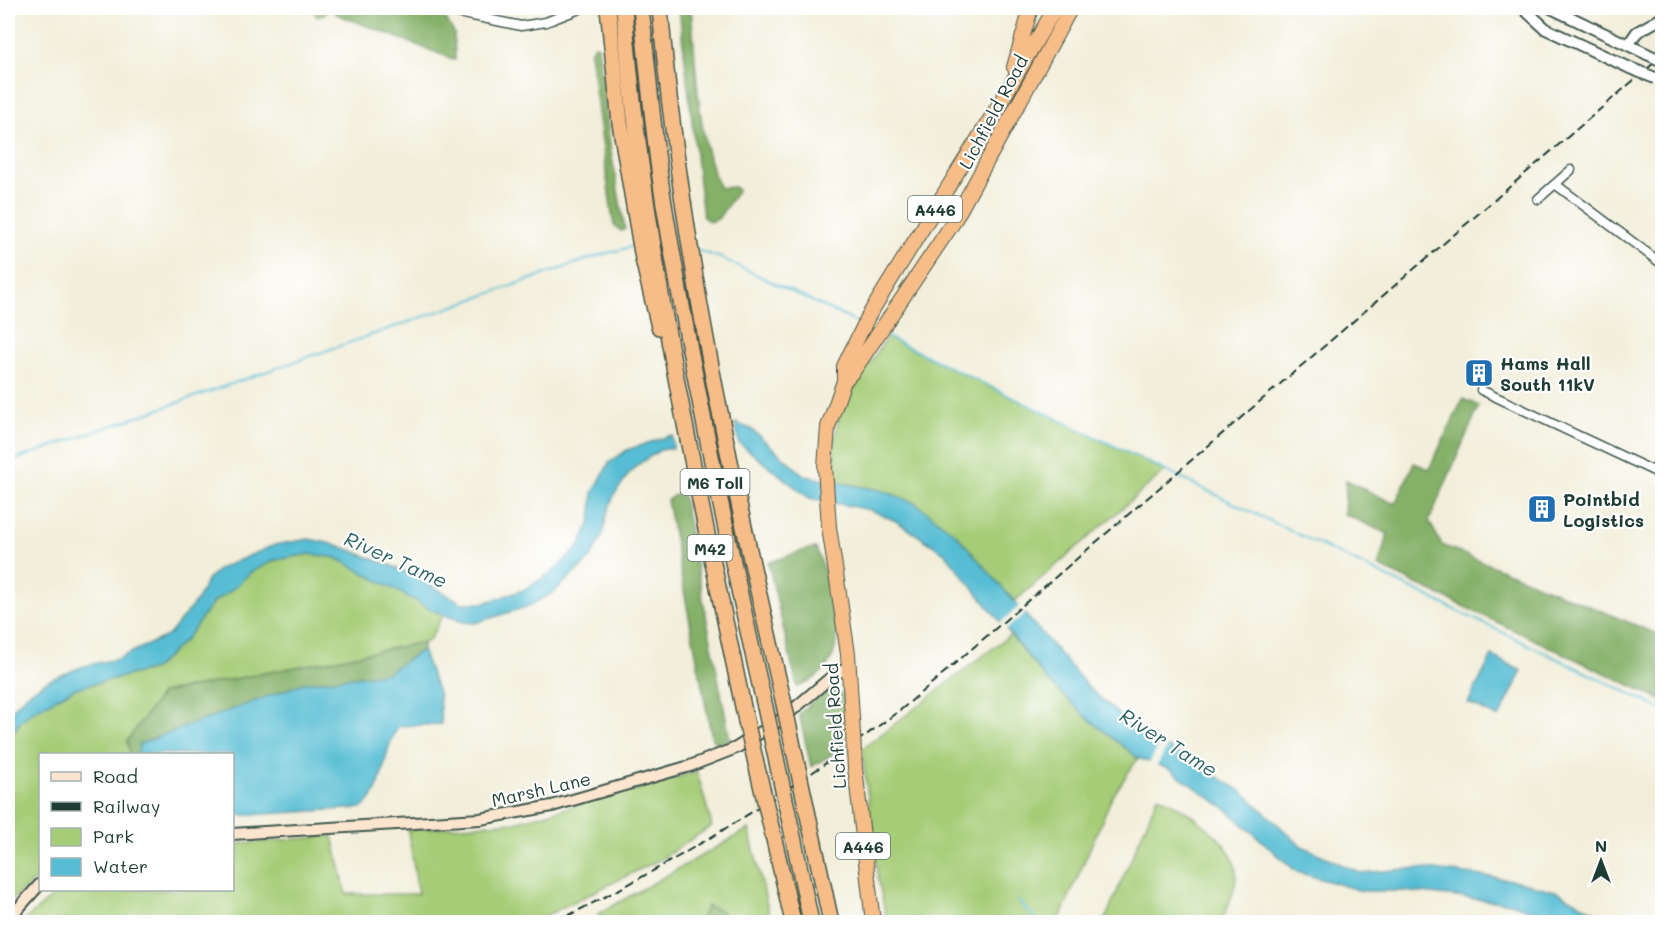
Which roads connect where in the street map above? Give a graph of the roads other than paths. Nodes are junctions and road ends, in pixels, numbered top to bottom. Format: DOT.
graph roads {
  1 [pos="434,8"];
  2 [pos="582,8"];
  3 [pos="608,8"];
  4 [pos="624,8"];
  5 [pos="641,8"];
  6 [pos="660,8"];
  7 [pos="1031,8"];
  8 [pos="1055,8"];
  9 [pos="1071,8"];
  10 [pos="1523,8"];
  11 [pos="1551,8"];
  12 [pos="1662,18"];
  13 [pos="1628,45"];
  14 [pos="1662,61"];
  15 [pos="1659,79"];
  16 [pos="1002,100"];
  17 [pos="1571,170"];
  18 [pos="1556,184"];
  19 [pos="1538,199"];
  20 [pos="645,232"];
  21 [pos="1662,264"];
  22 [pos="844,381"];
  23 [pos="1481,390"];
  24 [pos="1662,475"];
  25 [pos="849,673"];
  26 [pos="234,834"];
  27 [pos="39,885"];
  28 [pos="8,920"];
  29 [pos="793,922"];
  30 [pos="811,922"];
  31 [pos="831,922"];
  32 [pos="873,922"];
  1 -- 2 [label="street"];
  3 -- 20 [label="highway"];
  4 -- 20 [label="highway"];
  5 -- 30 [label="highway, M6 Toll, bridge"];
  6 -- 31 [label="highway, M42, bridge"];
  7 -- 16 [label="highway"];
  8 -- 16 [label="highway, Lichfield Road / A446"];
  9 -- 22 [label="highway, Lichfield Road / A446"];
  10 -- 15 [label="street, bridge"];
  11 -- 13 [label="street"];
  12 -- 13 [label="street"];
  13 -- 14 [label="street, bridge"];
  16 -- 22 [label="highway, Lichfield Road / A446"];
  17 -- 18 [label="street"];
  18 -- 19 [label="street"];
  18 -- 21 [label="street"];
  20 -- 29 [label="highway, M42, bridge"];
  22 -- 25 [label="highway, Lichfield Road / A446"];
  23 -- 24 [label="street"];
  25 -- 26 [label="main road, Marsh Lane"];
  25 -- 32 [label="highway, Lichfield Road / A446, bridge"];
  27 -- 28 [label="main road"];
}
